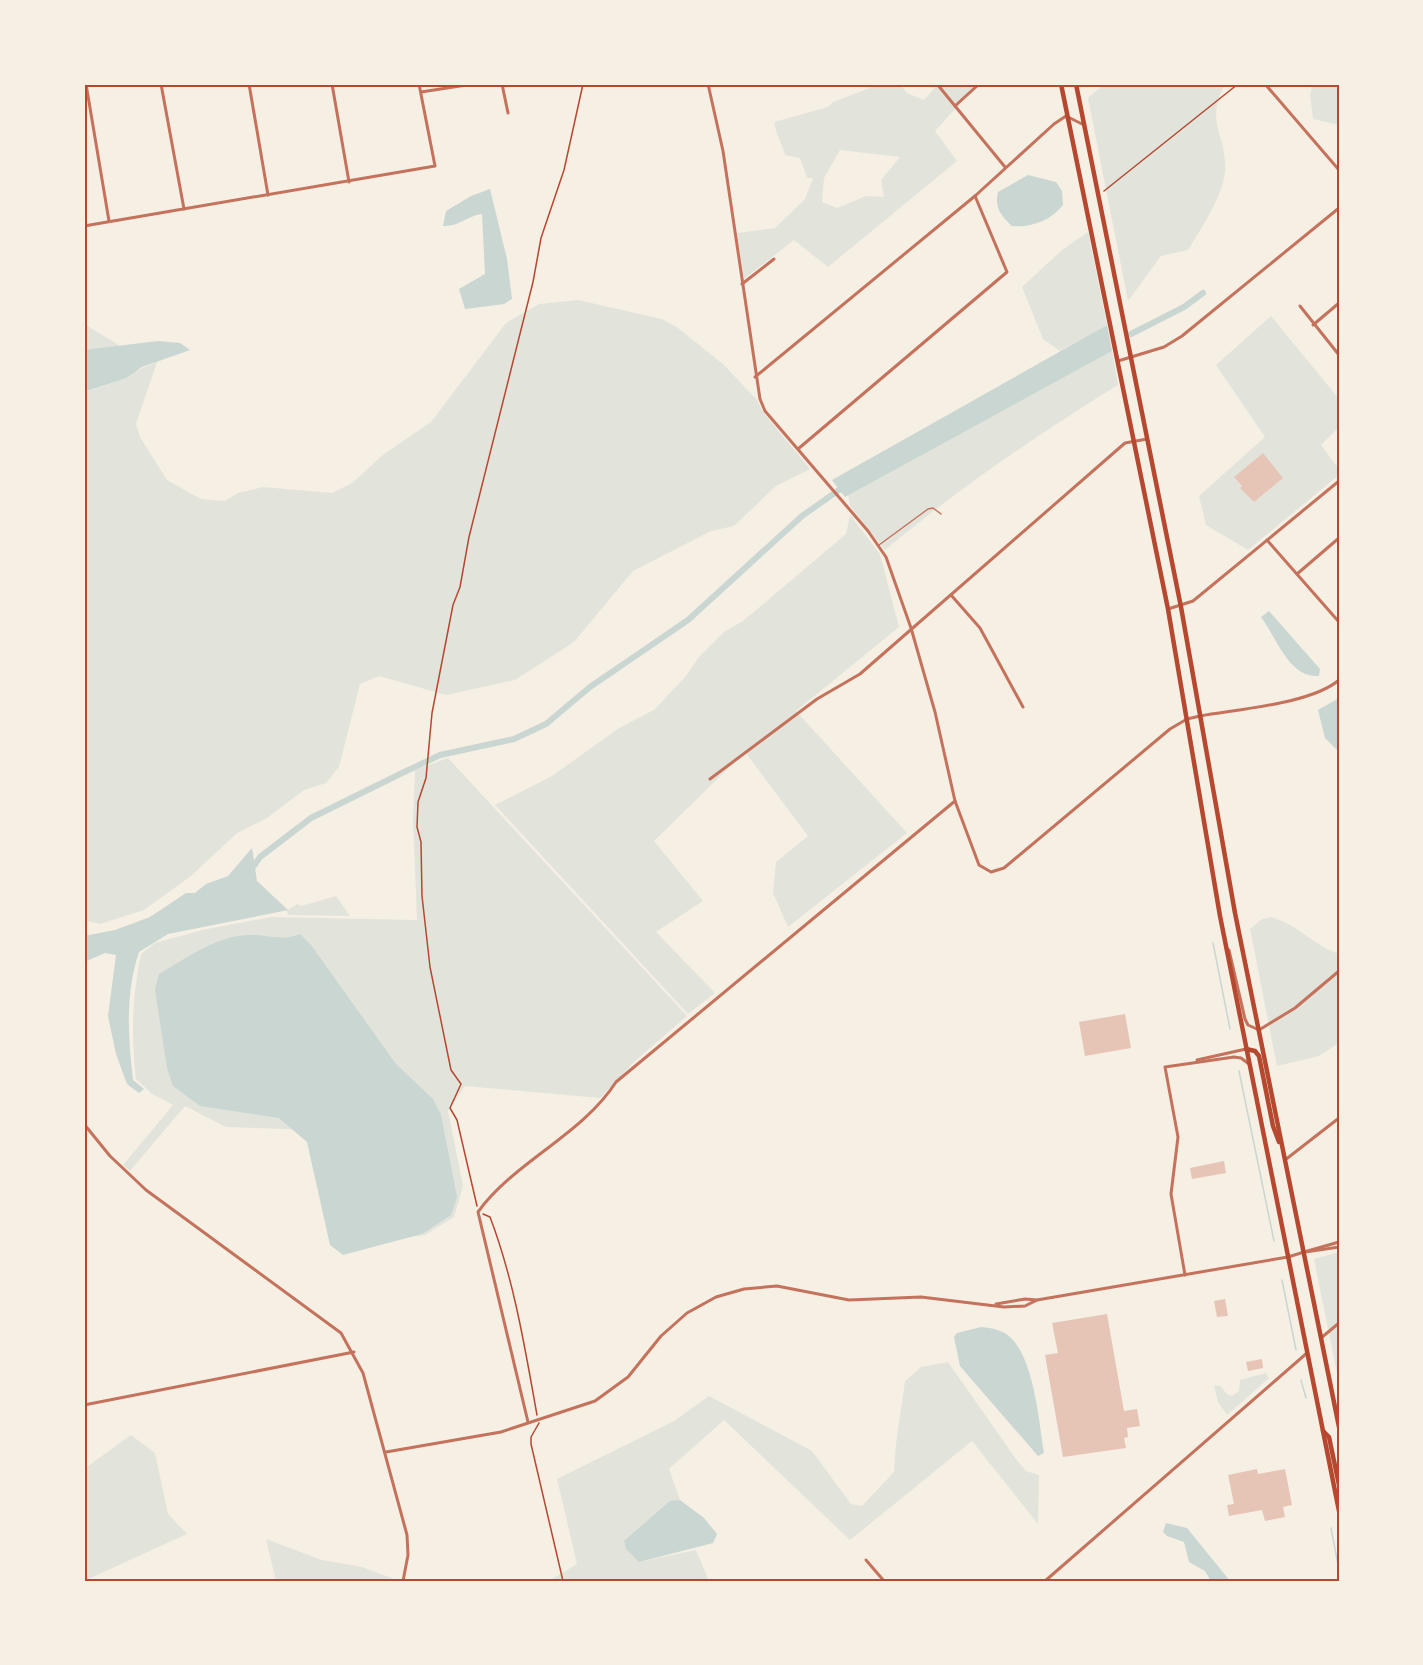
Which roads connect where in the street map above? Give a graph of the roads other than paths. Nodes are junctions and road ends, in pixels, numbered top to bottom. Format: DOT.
graph roads {
  1 [pos="86,84"];
  2 [pos="161,84"];
  3 [pos="249,84"];
  4 [pos="332,84"];
  5 [pos="419,84"];
  6 [pos="473,84"];
  7 [pos="502,84"];
  8 [pos="708,84"];
  9 [pos="937,84"];
  10 [pos="980,84"];
  11 [pos="1061,84"];
  12 [pos="1076,84"];
  13 [pos="1265,84"];
  14 [pos="421,92"];
  15 [pos="955,106"];
  16 [pos="508,113"];
  17 [pos="1066,116"];
  18 [pos="1084,125"];
  19 [pos="1005,167"];
  20 [pos="1339,170"];
  21 [pos="349,182"];
  22 [pos="268,195"];
  23 [pos="1098,195"];
  24 [pos="975,196"];
  25 [pos="1086,199"];
  26 [pos="1339,208"];
  27 [pos="184,209"];
  28 [pos="109,222"];
  29 [pos="84,226"];
  30 [pos="774,259"];
  31 [pos="742,284"];
  32 [pos="1339,303"];
  33 [pos="1300,306"];
  34 [pos="1313,325"];
  35 [pos="1339,355"];
  36 [pos="1131,356"];
  37 [pos="1118,361"];
  38 [pos="755,376"];
  39 [pos="1147,439"];
  40 [pos="1134,440"];
  41 [pos="798,449"];
  42 [pos="1339,481"];
  43 [pos="941,514"];
  44 [pos="1339,538"];
  45 [pos="1267,540"];
  46 [pos="879,546"];
  47 [pos="1297,574"];
  48 [pos="951,595"];
  49 [pos="1181,607"];
  50 [pos="1168,609"];
  51 [pos="1339,622"];
  52 [pos="911,628"];
  53 [pos="1339,680"];
  54 [pos="1023,707"];
  55 [pos="1200,716"];
  56 [pos="1187,719"];
  57 [pos="710,778"];
  58 [pos="955,801"];
  59 [pos="1221,921"];
  60 [pos="1339,971"];
  61 [pos="1259,1030"];
  62 [pos="1246,1048"];
  63 [pos="1190,1063"];
  64 [pos="1249,1065"];
  65 [pos="1339,1118"];
  66 [pos="84,1124"];
  67 [pos="1284,1153"];
  68 [pos="1285,1160"];
  69 [pos="1339,1242"];
  70 [pos="1339,1247"];
  71 [pos="1304,1251"];
  72 [pos="1288,1257"];
  73 [pos="1185,1275"];
  74 [pos="1037,1300"];
  75 [pos="991,1305"];
  76 [pos="1339,1323"];
  77 [pos="1321,1338"];
  78 [pos="354,1352"];
  79 [pos="1307,1353"];
  80 [pos="84,1405"];
  81 [pos="528,1422"];
  82 [pos="1339,1428"];
  83 [pos="1323,1431"];
  84 [pos="386,1452"];
  85 [pos="1339,1485"];
  86 [pos="1339,1511"];
  87 [pos="866,1560"];
  88 [pos="403,1581"];
  89 [pos="884,1581"];
  90 [pos="1045,1581"];
  1 -- 28 [label="street"];
  2 -- 27 [label="street"];
  3 -- 22 [label="street"];
  4 -- 21 [label="street"];
  5 -- 14 [label="street"];
  6 -- 14 [label="street"];
  7 -- 16 [label="street"];
  8 -- 31 [label="street"];
  9 -- 15 [label="street"];
  10 -- 15 [label="street"];
  11 -- 17 [label="main road"];
  12 -- 18 [label="main road"];
  13 -- 20 [label="street"];
  14 -- 21 [label="street"];
  15 -- 19 [label="street"];
  17 -- 18 [label="street"];
  17 -- 19 [label="street"];
  17 -- 25 [label="main road"];
  18 -- 23 [label="main road"];
  19 -- 24 [label="street"];
  21 -- 22 [label="street"];
  22 -- 27 [label="street"];
  23 -- 25 [label="main road"];
  23 -- 36 [label="main road"];
  24 -- 38 [label="street"];
  24 -- 41 [label="street"];
  25 -- 37 [label="main road"];
  26 -- 36 [label="street"];
  27 -- 28 [label="street"];
  28 -- 29 [label="street"];
  30 -- 31 [label="street"];
  31 -- 38 [label="street"];
  32 -- 34 [label="street"];
  33 -- 34 [label="street"];
  34 -- 35 [label="street"];
  36 -- 37 [label="street"];
  36 -- 39 [label="main road"];
  37 -- 40 [label="main road"];
  38 -- 41 [label="street"];
  39 -- 40 [label="street"];
  39 -- 49 [label="main road"];
  40 -- 48 [label="street"];
  40 -- 50 [label="main road"];
  41 -- 46 [label="street"];
  42 -- 45 [label="street"];
  43 -- 46 [label="lane"];
  44 -- 47 [label="street"];
  45 -- 47 [label="street"];
  45 -- 49 [label="street"];
  46 -- 52 [label="street"];
  47 -- 51 [label="street"];
  48 -- 52 [label="street"];
  48 -- 54 [label="street"];
  49 -- 50 [label="street"];
  49 -- 55 [label="main road"];
  50 -- 56 [label="main road"];
  52 -- 57 [label="street"];
  52 -- 58 [label="street"];
  53 -- 55 [label="street"];
  55 -- 56 [label="street"];
  55 -- 61 [label="main road"];
  56 -- 58 [label="street"];
  56 -- 59 [label="main road"];
  58 -- 81 [label="street"];
  59 -- 61 [label="street"];
  59 -- 62 [label="main road"];
  60 -- 61 [label="street"];
  61 -- 67 [label="main road"];
  62 -- 63 [label="street"];
  62 -- 64 [label="main road"];
  62 -- 67 [label="main road"];
  63 -- 64 [label="street"];
  63 -- 73 [label="street"];
  64 -- 72 [label="main road"];
  65 -- 68 [label="street"];
  66 -- 78 [label="street"];
  67 -- 68 [label="main road"];
  68 -- 71 [label="main road"];
  69 -- 71 [label="street"];
  70 -- 71 [label="street"];
  71 -- 72 [label="street"];
  71 -- 77 [label="main road"];
  72 -- 73 [label="street"];
  72 -- 79 [label="main road"];
  73 -- 74 [label="street"];
  74 -- 75 [label="street"];
  74 -- 75 [label="street"];
  75 -- 81 [label="street"];
  76 -- 77 [label="street"];
  77 -- 82 [label="main road"];
  78 -- 80 [label="street"];
  78 -- 84 [label="street"];
  79 -- 83 [label="main road"];
  79 -- 90 [label="street"];
  81 -- 84 [label="street"];
  83 -- 85 [label="main road"];
  83 -- 86 [label="main road"];
  84 -- 88 [label="street"];
  87 -- 89 [label="street"];
}
